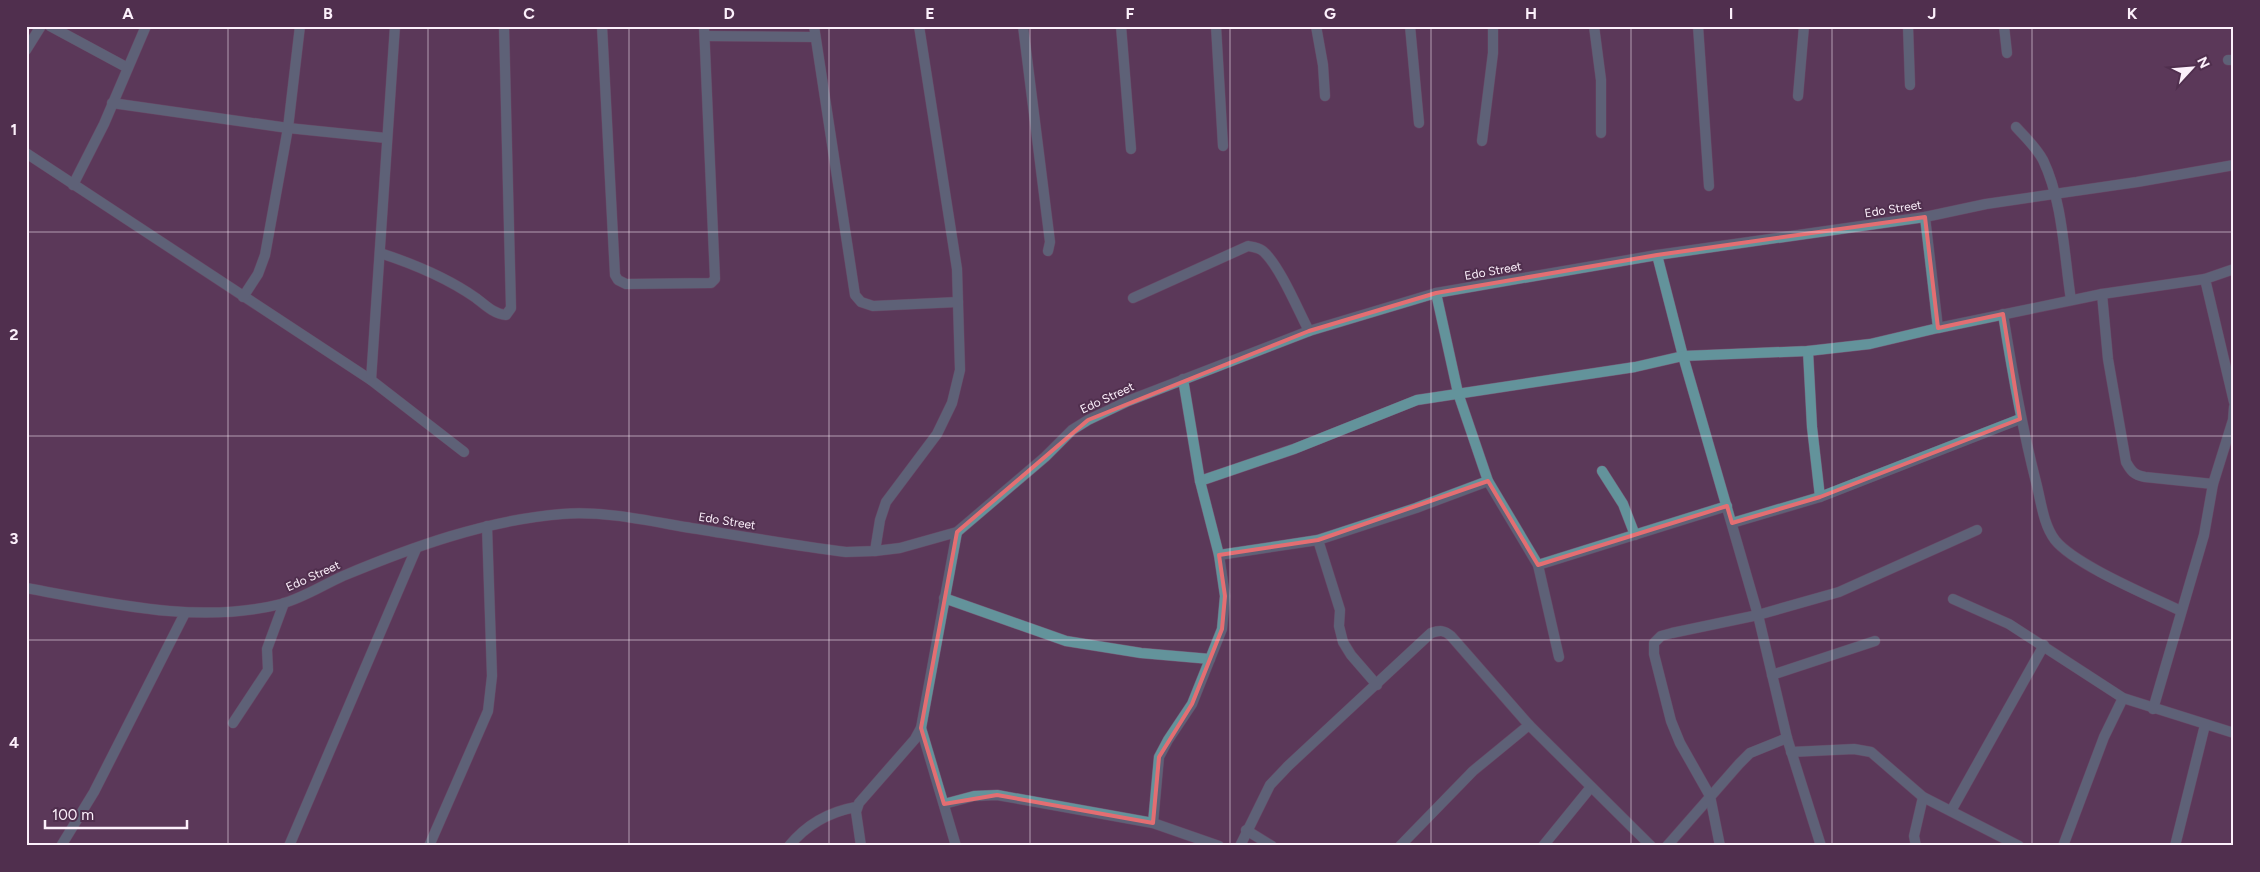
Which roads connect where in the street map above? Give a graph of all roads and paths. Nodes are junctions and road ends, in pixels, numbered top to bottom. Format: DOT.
graph roads {
  1 [pos="41,26"];
  2 [pos="50,26"];
  3 [pos="146,26"];
  4 [pos="300,26"];
  5 [pos="394,26"];
  6 [pos="504,26"];
  7 [pos="602,26"];
  8 [pos="814,26"];
  9 [pos="919,26"];
  10 [pos="1023,26"];
  11 [pos="1121,26"];
  12 [pos="1216,26"];
  13 [pos="1316,26"];
  14 [pos="1410,26"];
  15 [pos="1493,26"];
  16 [pos="1594,26"];
  17 [pos="1698,26"];
  18 [pos="1804,26"];
  19 [pos="1908,26"];
  20 [pos="2004,26"];
  21 [pos="705,31"];
  22 [pos="814,38"];
  23 [pos="26,50"];
  24 [pos="2008,53"];
  25 [pos="126,67"];
  26 [pos="1910,85"];
  27 [pos="1325,96"];
  28 [pos="1798,96"];
  29 [pos="112,103"];
  30 [pos="1419,122"];
  31 [pos="2016,127"];
  32 [pos="288,128"];
  33 [pos="1601,133"];
  34 [pos="386,138"];
  35 [pos="1482,141"];
  36 [pos="1223,146"];
  37 [pos="1131,149"];
  38 [pos="26,153"];
  39 [pos="2234,164"];
  40 [pos="73,186"];
  41 [pos="1709,186"];
  42 [pos="2055,194"];
  43 [pos="1925,217"];
  44 [pos="1048,250"];
  45 [pos="380,253"];
  46 [pos="1657,255"];
  47 [pos="2234,270"];
  48 [pos="2205,279"];
  49 [pos="1436,293"];
  50 [pos="2102,294"];
  51 [pos="243,297"];
  52 [pos="1133,298"];
  53 [pos="2071,300"];
  54 [pos="958,302"];
  55 [pos="2003,314"];
  56 [pos="1938,328"];
  57 [pos="1309,331"];
  58 [pos="1808,351"];
  59 [pos="1684,356"];
  60 [pos="1183,379"];
  61 [pos="371,380"];
  62 [pos="1458,393"];
  63 [pos="2234,402"];
  64 [pos="2234,407"];
  65 [pos="2020,419"];
  66 [pos="464,452"];
  67 [pos="1602,471"];
  68 [pos="1200,481"];
  69 [pos="1488,481"];
  70 [pos="2213,484"];
  71 [pos="1820,497"];
  72 [pos="1727,506"];
  73 [pos="1732,524"];
  74 [pos="487,526"];
  75 [pos="1977,530"];
  76 [pos="957,532"];
  77 [pos="1635,535"];
  78 [pos="1318,540"];
  79 [pos="416,549"];
  80 [pos="875,551"];
  81 [pos="1219,555"];
  82 [pos="1538,565"];
  83 [pos="26,588"];
  84 [pos="944,598"];
  85 [pos="1953,599"];
  86 [pos="284,603"];
  87 [pos="2181,611"];
  88 [pos="185,613"];
  89 [pos="1758,615"];
  90 [pos="1875,641"];
  91 [pos="2044,645"];
  92 [pos="1558,657"];
  93 [pos="1210,659"];
  94 [pos="1772,675"];
  95 [pos="1377,685"];
  96 [pos="2123,698"];
  97 [pos="2153,709"];
  98 [pos="234,723"];
  99 [pos="1529,725"];
  100 [pos="2205,725"];
  101 [pos="921,728"];
  102 [pos="2234,733"];
  103 [pos="1787,738"];
  104 [pos="1791,752"];
  105 [pos="1591,786"];
  106 [pos="1710,796"];
  107 [pos="1923,797"];
  108 [pos="944,804"];
  109 [pos="856,807"];
  110 [pos="1950,811"];
  111 [pos="1153,823"];
  112 [pos="1246,830"];
  113 [pos="61,846"];
  114 [pos="289,846"];
  115 [pos="428,846"];
  116 [pos="789,846"];
  117 [pos="861,846"];
  118 [pos="956,846"];
  119 [pos="1219,846"];
  120 [pos="1240,846"];
  121 [pos="1272,846"];
  122 [pos="1400,846"];
  123 [pos="1543,846"];
  124 [pos="1651,846"];
  125 [pos="1667,846"];
  126 [pos="1720,846"];
  127 [pos="1821,846"];
  128 [pos="1916,846"];
  129 [pos="2019,846"];
  130 [pos="2063,846"];
  131 [pos="2175,846"];
  1 -- 23 [label="street"];
  2 -- 25 [label="street"];
  3 -- 25 [label="street"];
  4 -- 32 [label="street"];
  5 -- 34 [label="street"];
  6 -- 45 [label="street"];
  7 -- 21 [label="street"];
  8 -- 22 [label="street"];
  9 -- 54 [label="street"];
  10 -- 44 [label="street"];
  11 -- 37 [label="street"];
  12 -- 36 [label="street"];
  13 -- 27 [label="street"];
  14 -- 30 [label="street"];
  15 -- 35 [label="street"];
  16 -- 33 [label="street"];
  17 -- 41 [label="street"];
  18 -- 28 [label="street"];
  19 -- 26 [label="street"];
  20 -- 24 [label="street"];
  21 -- 22 [label="street"];
  22 -- 54 [label="street"];
  25 -- 29 [label="street"];
  29 -- 32 [label="street"];
  29 -- 40 [label="street"];
  31 -- 42 [label="street"];
  32 -- 34 [label="street"];
  32 -- 51 [label="street"];
  34 -- 45 [label="street"];
  38 -- 40 [label="street"];
  39 -- 42 [label="street, Edo Street"];
  40 -- 51 [label="street"];
  42 -- 43 [label="street, Edo Street"];
  42 -- 53 [label="street"];
  43 -- 46 [label="street, Edo Street"];
  43 -- 56 [label="street"];
  45 -- 61 [label="street"];
  46 -- 49 [label="street, Edo Street"];
  46 -- 59 [label="street"];
  47 -- 48 [label="street"];
  48 -- 50 [label="street"];
  48 -- 63 [label="street"];
  49 -- 57 [label="street, Edo Street"];
  49 -- 62 [label="street"];
  50 -- 53 [label="street"];
  50 -- 70 [label="street"];
  51 -- 61 [label="street"];
  52 -- 57 [label="street"];
  53 -- 55 [label="street"];
  54 -- 80 [label="street"];
  55 -- 56 [label="street"];
  55 -- 65 [label="street"];
  56 -- 58 [label="street"];
  57 -- 60 [label="street, Edo Street"];
  58 -- 59 [label="street"];
  58 -- 71 [label="street"];
  59 -- 62 [label="street"];
  59 -- 72 [label="street"];
  60 -- 68 [label="street"];
  60 -- 76 [label="street, Edo Street"];
  61 -- 66 [label="street"];
  62 -- 68 [label="street"];
  62 -- 69 [label="street"];
  64 -- 70 [label="street"];
  65 -- 71 [label="street"];
  65 -- 87 [label="street"];
  67 -- 77 [label="street"];
  68 -- 81 [label="street"];
  69 -- 78 [label="street"];
  69 -- 82 [label="street"];
  70 -- 87 [label="street"];
  71 -- 73 [label="street"];
  72 -- 73 [label="street"];
  72 -- 77 [label="street"];
  73 -- 89 [label="street"];
  74 -- 79 [label="street, Edo Street"];
  74 -- 80 [label="street, Edo Street"];
  74 -- 115 [label="street"];
  75 -- 89 [label="street"];
  76 -- 80 [label="street, Edo Street"];
  76 -- 84 [label="street"];
  77 -- 82 [label="street"];
  78 -- 81 [label="street"];
  78 -- 95 [label="street"];
  79 -- 86 [label="street, Edo Street"];
  79 -- 114 [label="street"];
  81 -- 93 [label="street"];
  82 -- 92 [label="street"];
  83 -- 88 [label="street, Edo Street"];
  84 -- 93 [label="street"];
  84 -- 101 [label="street"];
  85 -- 91 [label="street"];
  86 -- 88 [label="street, Edo Street"];
  86 -- 98 [label="street"];
  87 -- 97 [label="street"];
  88 -- 113 [label="street"];
  89 -- 94 [label="street"];
  89 -- 106 [label="street"];
  90 -- 94 [label="street"];
  91 -- 96 [label="street"];
  91 -- 110 [label="street"];
  93 -- 111 [label="street"];
  94 -- 103 [label="street"];
  95 -- 99 [label="street"];
  95 -- 112 [label="street"];
  96 -- 97 [label="street"];
  96 -- 130 [label="street"];
  97 -- 100 [label="street"];
  99 -- 105 [label="street"];
  99 -- 122 [label="street"];
  100 -- 102 [label="street"];
  100 -- 131 [label="street"];
  101 -- 108 [label="street"];
  101 -- 109 [label="street"];
  103 -- 104 [label="street"];
  103 -- 106 [label="street"];
  104 -- 107 [label="street"];
  104 -- 127 [label="street"];
  105 -- 123 [label="street"];
  105 -- 124 [label="street"];
  106 -- 125 [label="street"];
  106 -- 126 [label="street"];
  107 -- 110 [label="street"];
  107 -- 128 [label="street"];
  108 -- 111 [label="street"];
  108 -- 118 [label="street"];
  109 -- 116 [label="street"];
  109 -- 117 [label="street"];
  110 -- 129 [label="street"];
  111 -- 119 [label="street"];
  112 -- 120 [label="street"];
  112 -- 121 [label="street"];
}
